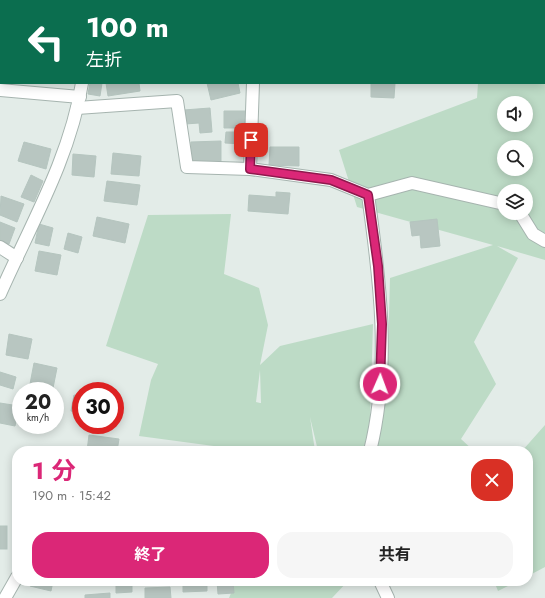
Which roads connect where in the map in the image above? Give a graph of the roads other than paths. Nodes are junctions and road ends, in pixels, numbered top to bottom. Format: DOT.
graph roads {
  1 [pos="82,84"];
  2 [pos="253,84"];
  3 [pos="0,90"];
  4 [pos="78,103"];
  5 [pos="250,169"];
  6 [pos="368,195"];
  7 [pos="497,202"];
  8 [pos="524,220"];
  9 [pos="545,241"];
  10 [pos="0,247"];
  11 [pos="16,258"];
  12 [pos="0,294"];
  13 [pos="371,446"];
  14 [pos="12,586"];
  15 [pos="382,586"];
  16 [pos="5,598"];
  17 [pos="388,598"];
  1 -- 4 [label="street"];
  2 -- 5 [label="street"];
  3 -- 4 [label="street"];
  4 -- 5 [label="street"];
  4 -- 11 [label="street"];
  5 -- 6 [label="street"];
  6 -- 7 [label="street"];
  6 -- 13 [label="street"];
  8 -- 9 [label="street"];
  10 -- 11 [label="street"];
  11 -- 12 [label="street"];
  14 -- 16 [label="street"];
  15 -- 17 [label="street"];
}
